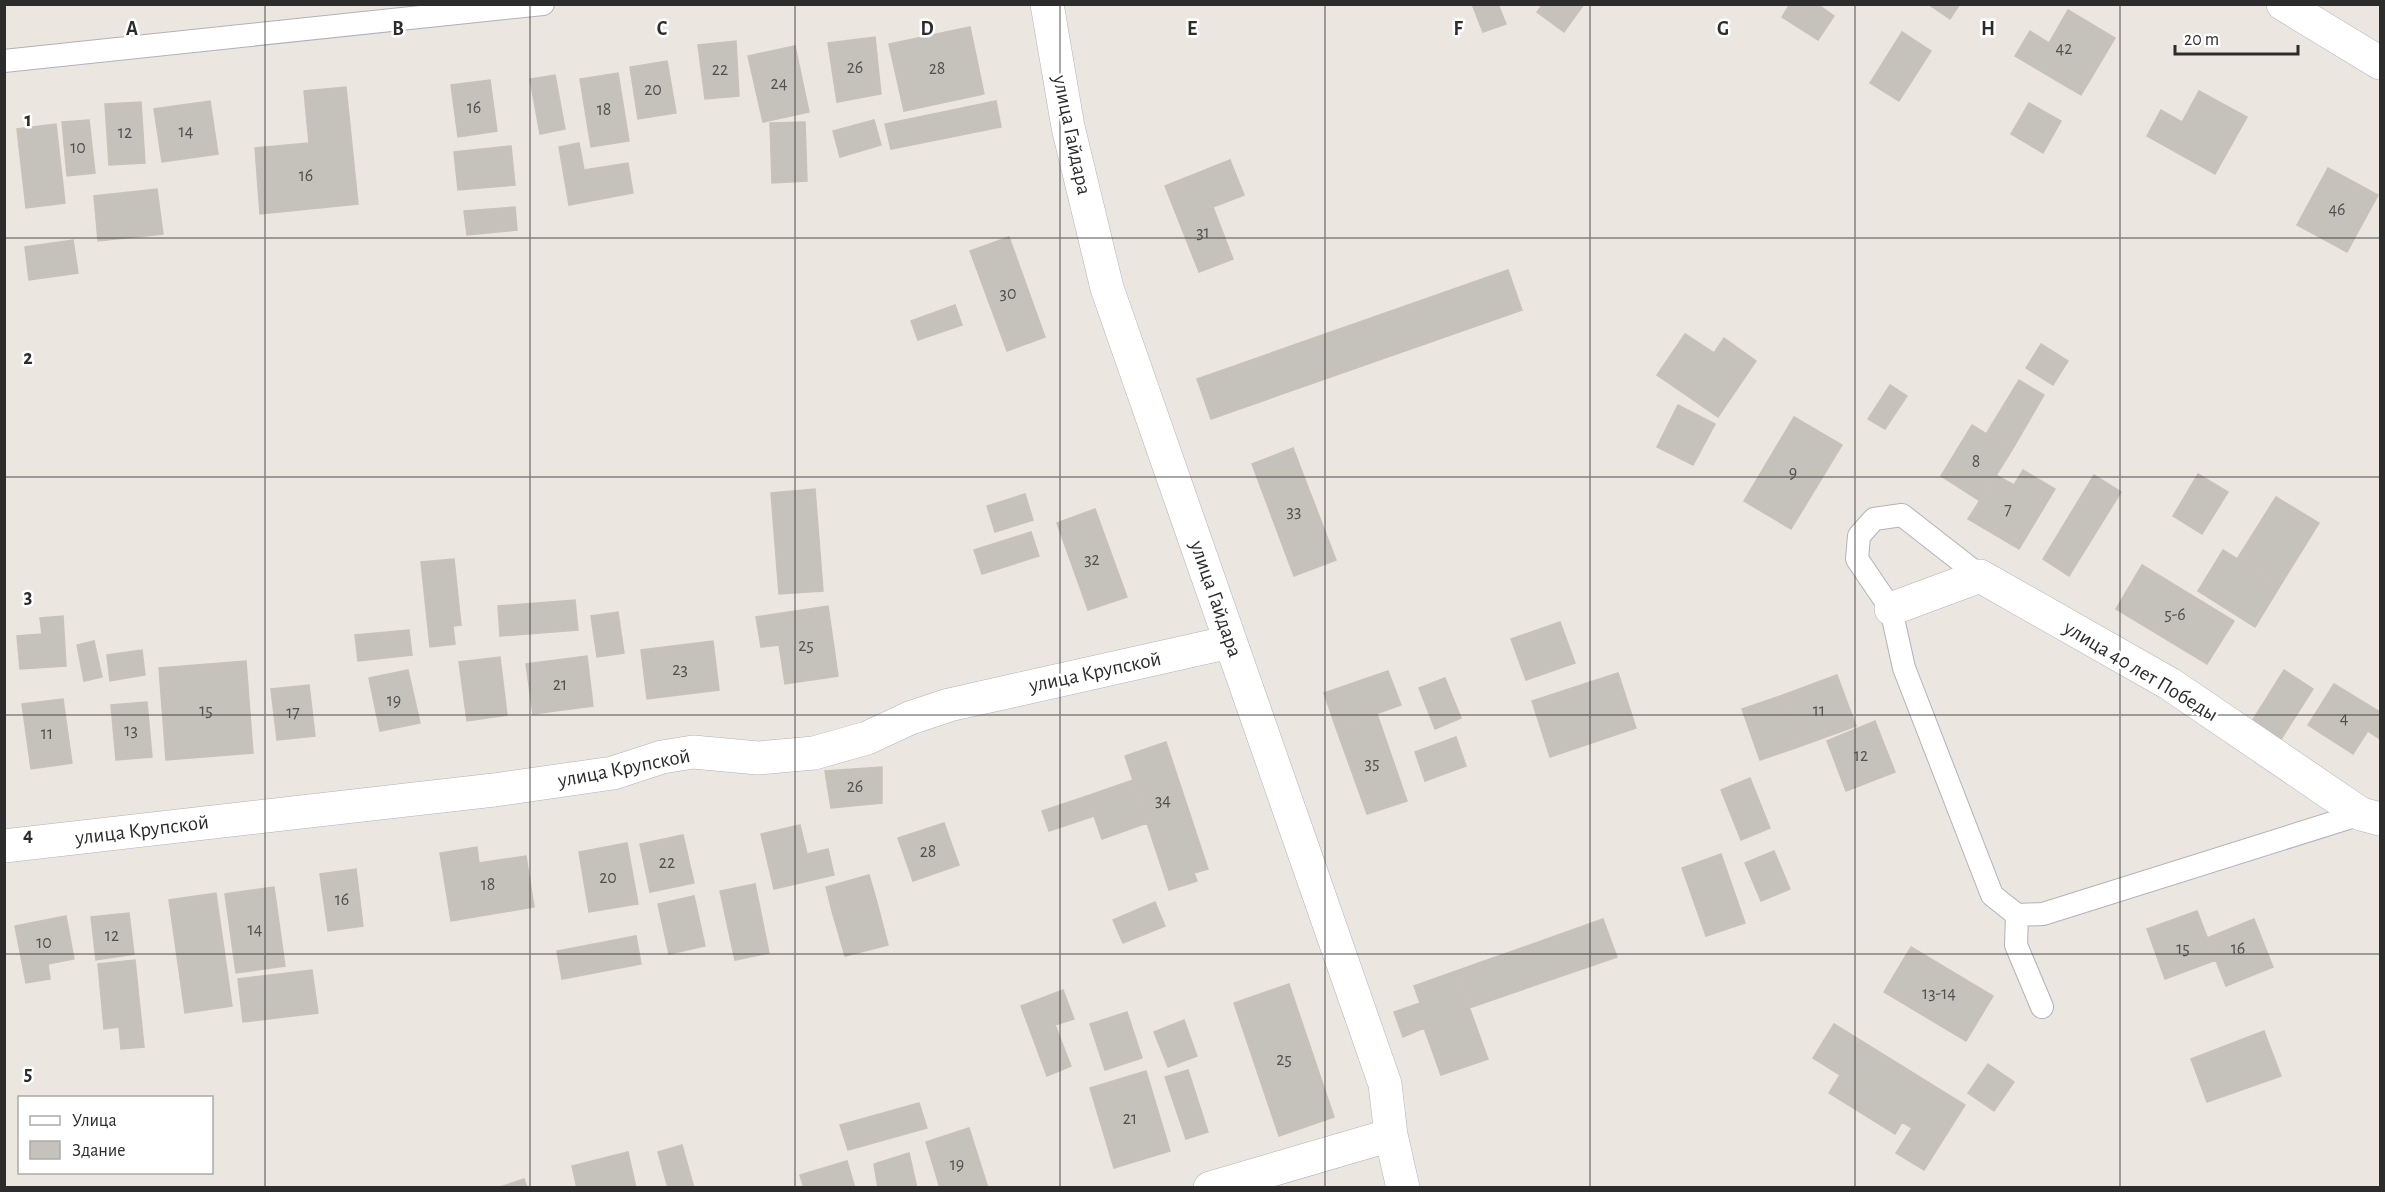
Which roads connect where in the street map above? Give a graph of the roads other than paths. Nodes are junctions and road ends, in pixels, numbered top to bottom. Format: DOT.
graph roads {
  1 [pos="543,4"];
  2 [pos="1047,4"];
  3 [pos="2283,4"];
  4 [pos="4,61"];
  5 [pos="2380,63"];
  6 [pos="1980,576"];
  7 [pos="1891,609"];
  8 [pos="1230,642"];
  9 [pos="2371,816"];
  10 [pos="4,846"];
  11 [pos="2017,915"];
  12 [pos="2042,1006"];
  13 [pos="1391,1135"];
  14 [pos="1210,1188"];
  15 [pos="1403,1188"];
  1 -- 4 [label="lane"];
  2 -- 8 [label="street, улица Гайдара"];
  3 -- 5 [label="street"];
  6 -- 7 [label="street"];
  6 -- 7 [label="lane"];
  6 -- 9 [label="street, улица 40 лет Победы"];
  7 -- 11 [label="lane"];
  8 -- 10 [label="street, улица Крупской"];
  8 -- 13 [label="street, улица Гайдара"];
  9 -- 11 [label="lane"];
  11 -- 12 [label="lane"];
  13 -- 14 [label="street"];
  13 -- 15 [label="street, улица Гайдара"];
}
